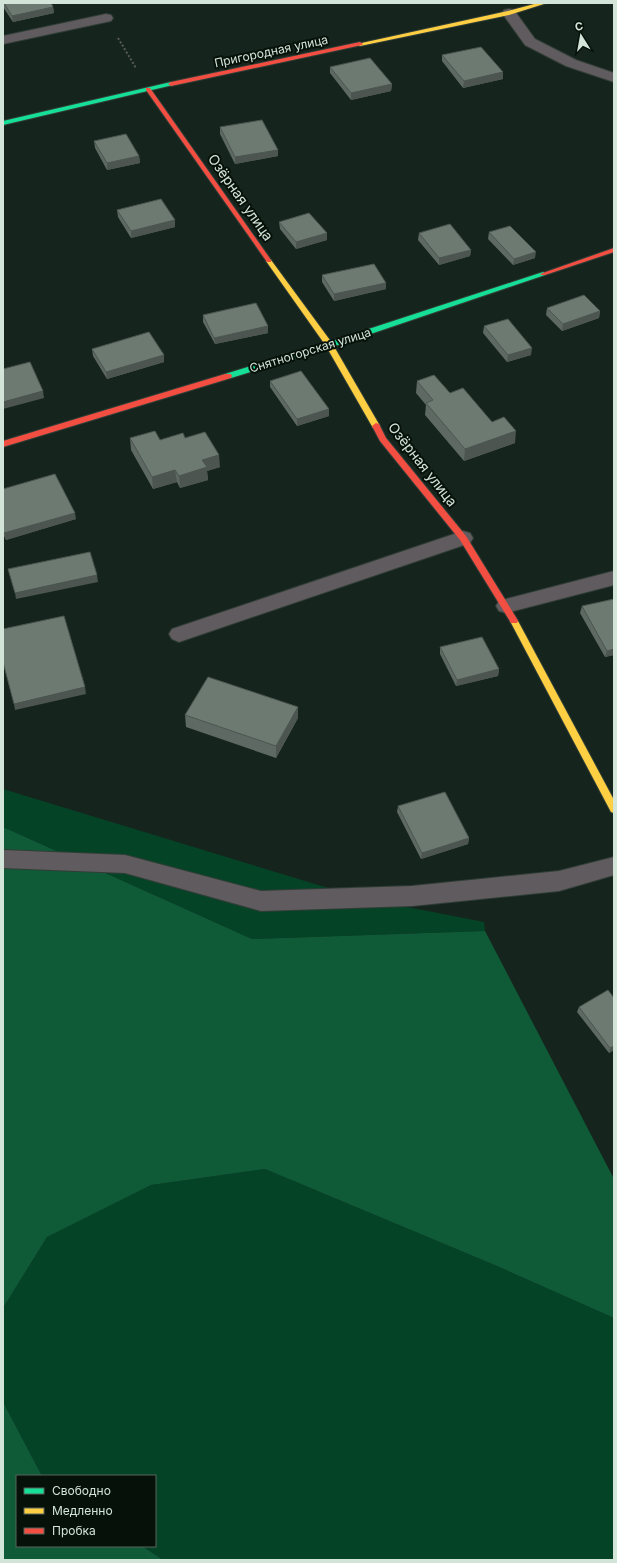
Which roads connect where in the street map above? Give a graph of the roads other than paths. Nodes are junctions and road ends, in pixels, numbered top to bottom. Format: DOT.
graph roads {
  1 [pos="544,3"];
  2 [pos="509,13"];
  3 [pos="106,18"];
  4 [pos="3,40"];
  5 [pos="614,78"];
  6 [pos="148,90"];
  7 [pos="3,123"];
  8 [pos="614,250"];
  9 [pos="329,345"];
  10 [pos="3,444"];
  11 [pos="463,538"];
  12 [pos="614,578"];
  13 [pos="506,606"];
  14 [pos="180,634"];
  15 [pos="614,809"];
  16 [pos="3,859"];
  17 [pos="614,866"];
  1 -- 2 [label="street, Пригородная улица"];
  2 -- 5 [label="street"];
  2 -- 6 [label="street, Пригородная улица"];
  3 -- 4 [label="street"];
  6 -- 7 [label="street, Пригородная улица"];
  6 -- 9 [label="street, Озёрная улица"];
  8 -- 9 [label="street, Снятногорская улица"];
  9 -- 10 [label="street, Снятногорская улица"];
  9 -- 11 [label="street, Озёрная улица"];
  11 -- 13 [label="street, Озёрная улица"];
  11 -- 14 [label="street"];
  12 -- 13 [label="street"];
  13 -- 15 [label="street, Озёрная улица"];
  16 -- 17 [label="street"];
}
